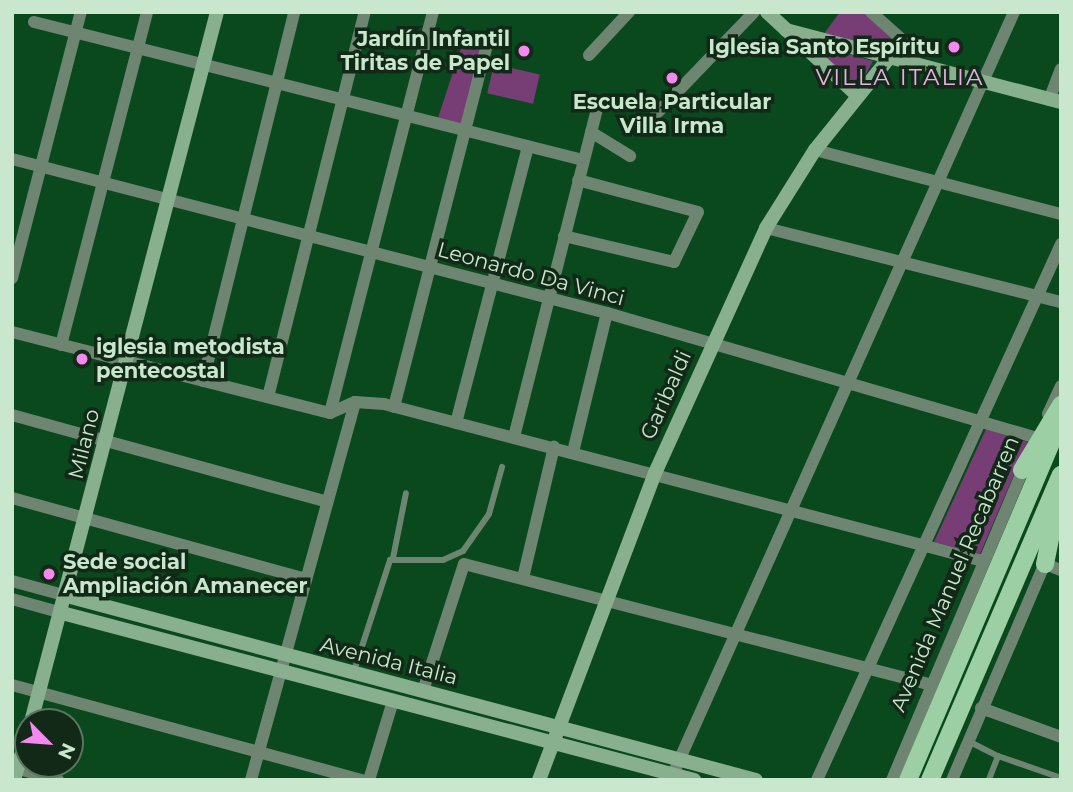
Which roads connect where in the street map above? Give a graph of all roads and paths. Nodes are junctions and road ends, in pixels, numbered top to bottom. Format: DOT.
graph roads {
  1 [pos="81,12"];
  2 [pos="148,12"];
  3 [pos="217,12"];
  4 [pos="294,12"];
  5 [pos="365,12"];
  6 [pos="433,12"];
  7 [pos="629,12"];
  8 [pos="754,12"];
  9 [pos="767,12"];
  10 [pos="871,12"];
  11 [pos="1014,12"];
  12 [pos="34,22"];
  13 [pos="786,30"];
  14 [pos="76,33"];
  15 [pos="486,48"];
  16 [pos="138,49"];
  17 [pos="589,55"];
  18 [pos="889,58"];
  19 [pos="910,64"];
  20 [pos="203,66"];
  21 [pos="1061,69"];
  22 [pos="276,84"];
  23 [pos="982,84"];
  24 [pos="856,94"];
  25 [pos="342,100"];
  26 [pos="1055,101"];
  27 [pos="597,110"];
  28 [pos="656,114"];
  29 [pos="405,117"];
  30 [pos="466,131"];
  31 [pos="591,132"];
  32 [pos="528,146"];
  33 [pos="815,150"];
  34 [pos="630,156"];
  35 [pos="12,159"];
  36 [pos="583,160"];
  37 [pos="41,166"];
  38 [pos="578,180"];
  39 [pos="103,183"];
  40 [pos="939,183"];
  41 [pos="169,200"];
  42 [pos="1061,214"];
  43 [pos="243,219"];
  44 [pos="766,228"];
  45 [pos="308,236"];
  46 [pos="564,236"];
  47 [pos="1061,244"];
  48 [pos="370,251"];
  49 [pos="904,262"];
  50 [pos="430,267"];
  51 [pos="12,278"];
  52 [pos="493,283"];
  53 [pos="1038,296"];
  54 [pos="549,298"];
  55 [pos="1061,302"];
  56 [pos="607,313"];
  57 [pos="12,332"];
  58 [pos="61,345"];
  59 [pos="711,347"];
  60 [pos="127,362"];
  61 [pos="203,381"];
  62 [pos="849,385"];
  63 [pos="1061,386"];
  64 [pos="268,397"];
  65 [pos="355,402"];
  66 [pos="1061,405"];
  67 [pos="394,407"];
  68 [pos="330,413"];
  69 [pos="12,415"];
  70 [pos="1061,420"];
  71 [pos="982,421"];
  72 [pos="456,423"];
  73 [pos="514,437"];
  74 [pos="1037,438"];
  75 [pos="107,440"];
  76 [pos="554,447"];
  77 [pos="573,452"];
  78 [pos="502,467"];
  79 [pos="1022,470"];
  80 [pos="655,473"];
  81 [pos="1061,475"];
  82 [pos="1061,484"];
  83 [pos="406,493"];
  84 [pos="12,498"];
  85 [pos="327,502"];
  86 [pos="792,508"];
  87 [pos="87,518"];
  88 [pos="1061,528"];
  89 [pos="927,545"];
  90 [pos="393,558"];
  91 [pos="983,561"];
  92 [pos="1053,567"];
  93 [pos="306,579"];
  94 [pos="523,579"];
  95 [pos="12,581"];
  96 [pos="67,596"];
  97 [pos="12,599"];
  98 [pos="605,599"];
  99 [pos="62,612"];
  100 [pos="738,634"];
  101 [pos="285,656"];
  102 [pos="870,667"];
  103 [pos="281,671"];
  104 [pos="353,673"];
  105 [pos="12,685"];
  106 [pos="931,685"];
  107 [pos="423,691"];
  108 [pos="39,692"];
  109 [pos="393,701"];
  110 [pos="35,708"];
  111 [pos="981,708"];
  112 [pos="558,725"];
  113 [pos="1061,737"];
  114 [pos="968,741"];
  115 [pos="552,743"];
  116 [pos="258,752"];
  117 [pos="998,756"];
  118 [pos="679,758"];
  119 [pos="673,774"];
  120 [pos="1061,778"];
  121 [pos="251,780"];
  122 [pos="362,780"];
  123 [pos="369,780"];
  124 [pos="539,780"];
  125 [pos="694,780"];
  126 [pos="756,780"];
  127 [pos="817,780"];
  128 [pos="892,780"];
  129 [pos="908,780"];
  130 [pos="930,780"];
  131 [pos="952,780"];
  132 [pos="989,780"];
  1 -- 14 [label="street"];
  2 -- 16 [label="street"];
  3 -- 20 [label="street, Milano"];
  4 -- 22 [label="street"];
  5 -- 25 [label="street"];
  6 -- 29 [label="street"];
  7 -- 17 [label="street"];
  8 -- 28 [label="street"];
  9 -- 13 [label="street"];
  10 -- 19 [label="street"];
  11 -- 23 [label="street"];
  12 -- 14 [label="street"];
  13 -- 18 [label="street"];
  13 -- 24 [label="street"];
  14 -- 16 [label="street"];
  14 -- 37 [label="street"];
  15 -- 30 [label="street"];
  16 -- 20 [label="street"];
  16 -- 39 [label="street"];
  18 -- 19 [label="street"];
  18 -- 24 [label="street, Garibaldi"];
  19 -- 23 [label="street"];
  20 -- 22 [label="street"];
  20 -- 41 [label="street, Milano"];
  21 -- 26 [label="street"];
  22 -- 25 [label="street"];
  22 -- 43 [label="street"];
  23 -- 26 [label="street"];
  23 -- 40 [label="street"];
  24 -- 33 [label="street, Garibaldi"];
  25 -- 29 [label="street"];
  25 -- 45 [label="street"];
  27 -- 31 [label="street"];
  29 -- 30 [label="street"];
  29 -- 48 [label="street"];
  30 -- 32 [label="street"];
  30 -- 50 [label="street"];
  31 -- 34 [label="street"];
  31 -- 36 [label="street"];
  32 -- 36 [label="street"];
  32 -- 52 [label="street"];
  33 -- 40 [label="street"];
  33 -- 44 [label="street, Garibaldi"];
  35 -- 37 [label="street, Leonardo Da Vinci"];
  36 -- 38 [label="street"];
  37 -- 39 [label="street, Leonardo Da Vinci"];
  37 -- 51 [label="street"];
  38 -- 46 [label="street"];
  38 -- 46 [label="street"];
  39 -- 41 [label="street, Leonardo Da Vinci"];
  39 -- 58 [label="street"];
  40 -- 42 [label="street"];
  40 -- 49 [label="street"];
  41 -- 43 [label="street, Leonardo Da Vinci"];
  41 -- 60 [label="street, Milano"];
  43 -- 45 [label="street, Leonardo Da Vinci"];
  43 -- 61 [label="street"];
  44 -- 49 [label="street"];
  44 -- 59 [label="street, Garibaldi"];
  45 -- 48 [label="street, Leonardo Da Vinci"];
  45 -- 64 [label="street"];
  46 -- 54 [label="street"];
  47 -- 53 [label="street"];
  48 -- 50 [label="street, Leonardo Da Vinci"];
  48 -- 68 [label="street"];
  49 -- 53 [label="street"];
  49 -- 62 [label="street"];
  50 -- 52 [label="street, Leonardo Da Vinci"];
  50 -- 67 [label="street"];
  52 -- 54 [label="street, Leonardo Da Vinci"];
  52 -- 72 [label="street"];
  53 -- 55 [label="street"];
  53 -- 71 [label="street"];
  54 -- 56 [label="street, Leonardo Da Vinci"];
  54 -- 73 [label="street"];
  56 -- 59 [label="street, Leonardo Da Vinci"];
  56 -- 77 [label="street"];
  57 -- 58 [label="street"];
  58 -- 60 [label="street"];
  59 -- 62 [label="street, Leonardo Da Vinci"];
  59 -- 80 [label="street, Garibaldi"];
  60 -- 61 [label="street"];
  60 -- 75 [label="street, Milano"];
  61 -- 64 [label="street"];
  62 -- 71 [label="street, Leonardo Da Vinci"];
  62 -- 86 [label="street"];
  63 -- 74 [label="street, Avenida Manuel Recabarren"];
  64 -- 68 [label="street"];
  65 -- 67 [label="street"];
  65 -- 68 [label="street"];
  65 -- 85 [label="street"];
  66 -- 79 [label="main road"];
  67 -- 72 [label="street"];
  69 -- 75 [label="street"];
  70 -- 129 [label="main road, Avenida Manuel Recabarren"];
  71 -- 74 [label="street, Leonardo Da Vinci"];
  71 -- 89 [label="street"];
  72 -- 73 [label="street"];
  73 -- 76 [label="street"];
  74 -- 79 [label="street, Avenida Manuel Recabarren"];
  75 -- 85 [label="street"];
  75 -- 87 [label="street, Milano"];
  76 -- 77 [label="street"];
  76 -- 94 [label="street"];
  77 -- 80 [label="street"];
  78 -- 90 [label="lane"];
  79 -- 91 [label="street, Avenida Manuel Recabarren"];
  80 -- 86 [label="street"];
  80 -- 98 [label="street, Garibaldi"];
  81 -- 130 [label="main road"];
  82 -- 92 [label="main road"];
  83 -- 90 [label="lane"];
  84 -- 87 [label="street"];
  85 -- 93 [label="street"];
  86 -- 89 [label="street"];
  86 -- 100 [label="street"];
  87 -- 93 [label="street"];
  87 -- 96 [label="street, Milano"];
  88 -- 92 [label="street"];
  89 -- 91 [label="street"];
  89 -- 102 [label="street"];
  90 -- 104 [label="lane"];
  91 -- 106 [label="street, Avenida Manuel Recabarren"];
  92 -- 111 [label="street"];
  93 -- 101 [label="street"];
  94 -- 98 [label="street"];
  94 -- 107 [label="street"];
  95 -- 96 [label="street, Avenida Italia"];
  96 -- 99 [label="street, Milano"];
  96 -- 101 [label="street, Avenida Italia"];
  97 -- 99 [label="street, Avenida Italia"];
  98 -- 100 [label="street"];
  98 -- 112 [label="street, Garibaldi"];
  99 -- 103 [label="street, Avenida Italia"];
  99 -- 108 [label="street, Milano"];
  100 -- 102 [label="street"];
  100 -- 118 [label="street"];
  101 -- 103 [label="street"];
  101 -- 104 [label="street, Avenida Italia"];
  102 -- 106 [label="street"];
  102 -- 127 [label="street"];
  103 -- 109 [label="street, Avenida Italia"];
  103 -- 116 [label="street"];
  104 -- 107 [label="street, Avenida Italia"];
  105 -- 108 [label="street"];
  106 -- 128 [label="street, Avenida Manuel Recabarren"];
  107 -- 112 [label="street, Avenida Italia"];
  108 -- 110 [label="street, Milano"];
  108 -- 116 [label="street"];
  109 -- 115 [label="street, Avenida Italia"];
  109 -- 123 [label="street"];
  111 -- 113 [label="street"];
  111 -- 114 [label="street"];
  112 -- 115 [label="street, Garibaldi"];
  112 -- 118 [label="street, Avenida Italia"];
  114 -- 117 [label="lane"];
  114 -- 131 [label="street"];
  115 -- 119 [label="street, Avenida Italia"];
  115 -- 124 [label="street, Garibaldi"];
  116 -- 121 [label="street"];
  116 -- 122 [label="street"];
  117 -- 120 [label="lane"];
  117 -- 132 [label="lane"];
  118 -- 119 [label="street"];
  118 -- 126 [label="street, Avenida Italia"];
  119 -- 125 [label="street, Avenida Italia"];
}
